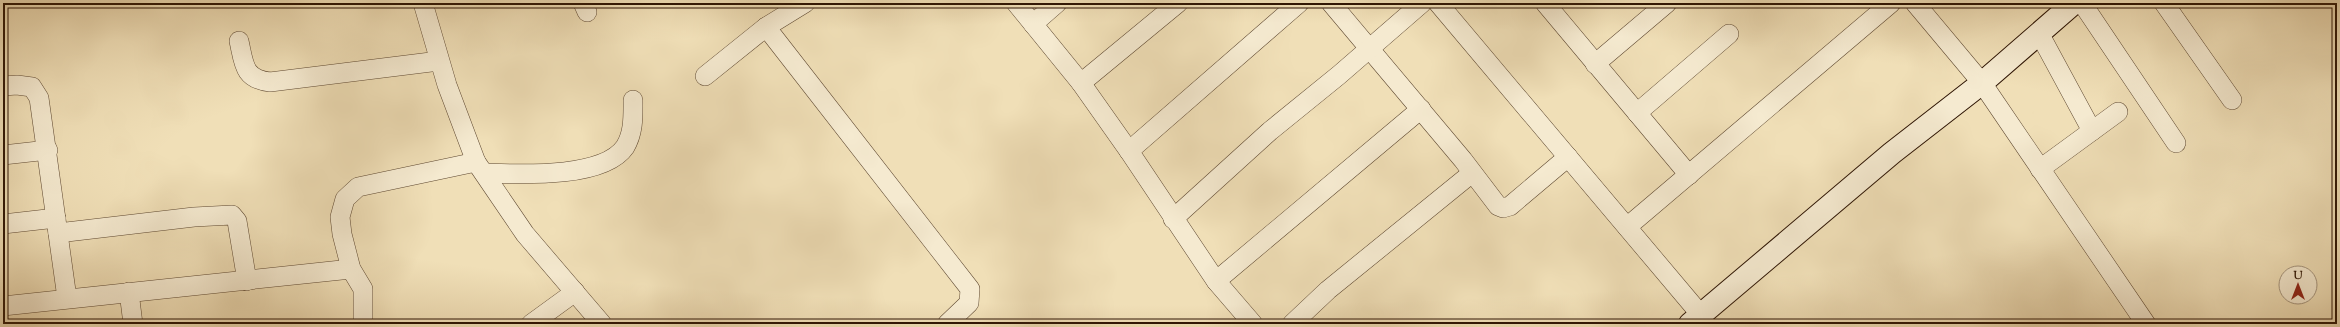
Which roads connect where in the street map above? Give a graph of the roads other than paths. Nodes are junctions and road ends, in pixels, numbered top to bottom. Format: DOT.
graph roads {
  1 [pos="423,3"];
  2 [pos="805,3"];
  3 [pos="1016,3"];
  4 [pos="1057,3"];
  5 [pos="1178,3"];
  6 [pos="1299,3"];
  7 [pos="1331,3"];
  8 [pos="1422,3"];
  9 [pos="1438,3"];
  10 [pos="1545,3"];
  11 [pos="1667,3"];
  12 [pos="1891,3"];
  13 [pos="1915,3"];
  14 [pos="2074,3"];
  15 [pos="2082,3"];
  16 [pos="2164,3"];
  17 [pos="1033,24"];
  18 [pos="766,27"];
  19 [pos="2039,33"];
  20 [pos="1729,34"];
  21 [pos="239,41"];
  22 [pos="1369,49"];
  23 [pos="439,61"];
  24 [pos="1595,64"];
  25 [pos="705,76"];
  26 [pos="1081,83"];
  27 [pos="1982,83"];
  28 [pos="3,86"];
  29 [pos="633,100"];
  30 [pos="2232,100"];
  31 [pos="1421,109"];
  32 [pos="2118,112"];
  33 [pos="1637,113"];
  34 [pos="2092,131"];
  35 [pos="2176,143"];
  36 [pos="48,150"];
  37 [pos="1130,151"];
  38 [pos="3,155"];
  39 [pos="1568,157"];
  40 [pos="480,167"];
  41 [pos="2040,169"];
  42 [pos="1472,172"];
  43 [pos="1689,175"];
  44 [pos="1173,219"];
  45 [pos="3,224"];
  46 [pos="57,226"];
  47 [pos="1627,227"];
  48 [pos="351,270"];
  49 [pos="247,281"];
  50 [pos="1216,281"];
  51 [pos="129,292"];
  52 [pos="576,292"];
  53 [pos="67,298"];
  54 [pos="3,306"];
  55 [pos="1696,319"];
  56 [pos="133,324"];
  57 [pos="363,324"];
  58 [pos="531,324"];
  59 [pos="602,324"];
  60 [pos="947,324"];
  61 [pos="1253,324"];
  62 [pos="1292,324"];
  63 [pos="2146,324"];
  1 -- 23 [label="street"];
  2 -- 18 [label="street"];
  3 -- 17 [label="street"];
  4 -- 17 [label="street"];
  5 -- 26 [label="street"];
  6 -- 37 [label="street"];
  7 -- 22 [label="street"];
  8 -- 22 [label="street"];
  9 -- 39 [label="street"];
  10 -- 24 [label="street"];
  11 -- 24 [label="street"];
  12 -- 43 [label="street"];
  13 -- 27 [label="street"];
  14 -- 19 [label="street"];
  15 -- 35 [label="street"];
  16 -- 30 [label="street"];
  17 -- 26 [label="street"];
  18 -- 25 [label="street"];
  18 -- 60 [label="street"];
  19 -- 27 [label="street"];
  19 -- 34 [label="street"];
  20 -- 33 [label="street"];
  21 -- 23 [label="street"];
  22 -- 31 [label="street"];
  22 -- 44 [label="street"];
  23 -- 40 [label="street"];
  24 -- 33 [label="street"];
  26 -- 37 [label="street"];
  27 -- 41 [label="street"];
  27 -- 55 [label="street"];
  28 -- 36 [label="street"];
  29 -- 40 [label="street"];
  31 -- 42 [label="street"];
  31 -- 50 [label="street"];
  32 -- 34 [label="street"];
  33 -- 43 [label="street"];
  34 -- 41 [label="street"];
  36 -- 38 [label="street"];
  36 -- 46 [label="street"];
  37 -- 44 [label="street"];
  39 -- 42 [label="street"];
  39 -- 47 [label="street"];
  40 -- 48 [label="street"];
  40 -- 52 [label="street"];
  41 -- 63 [label="street"];
  42 -- 62 [label="street"];
  43 -- 47 [label="street"];
  44 -- 50 [label="street"];
  45 -- 46 [label="street"];
  46 -- 49 [label="street"];
  46 -- 53 [label="street"];
  47 -- 55 [label="street"];
  48 -- 49 [label="street"];
  48 -- 57 [label="street"];
  49 -- 51 [label="street"];
  50 -- 61 [label="street"];
  51 -- 53 [label="street"];
  51 -- 56 [label="street"];
  52 -- 58 [label="street"];
  52 -- 59 [label="street"];
  53 -- 54 [label="street"];
}
